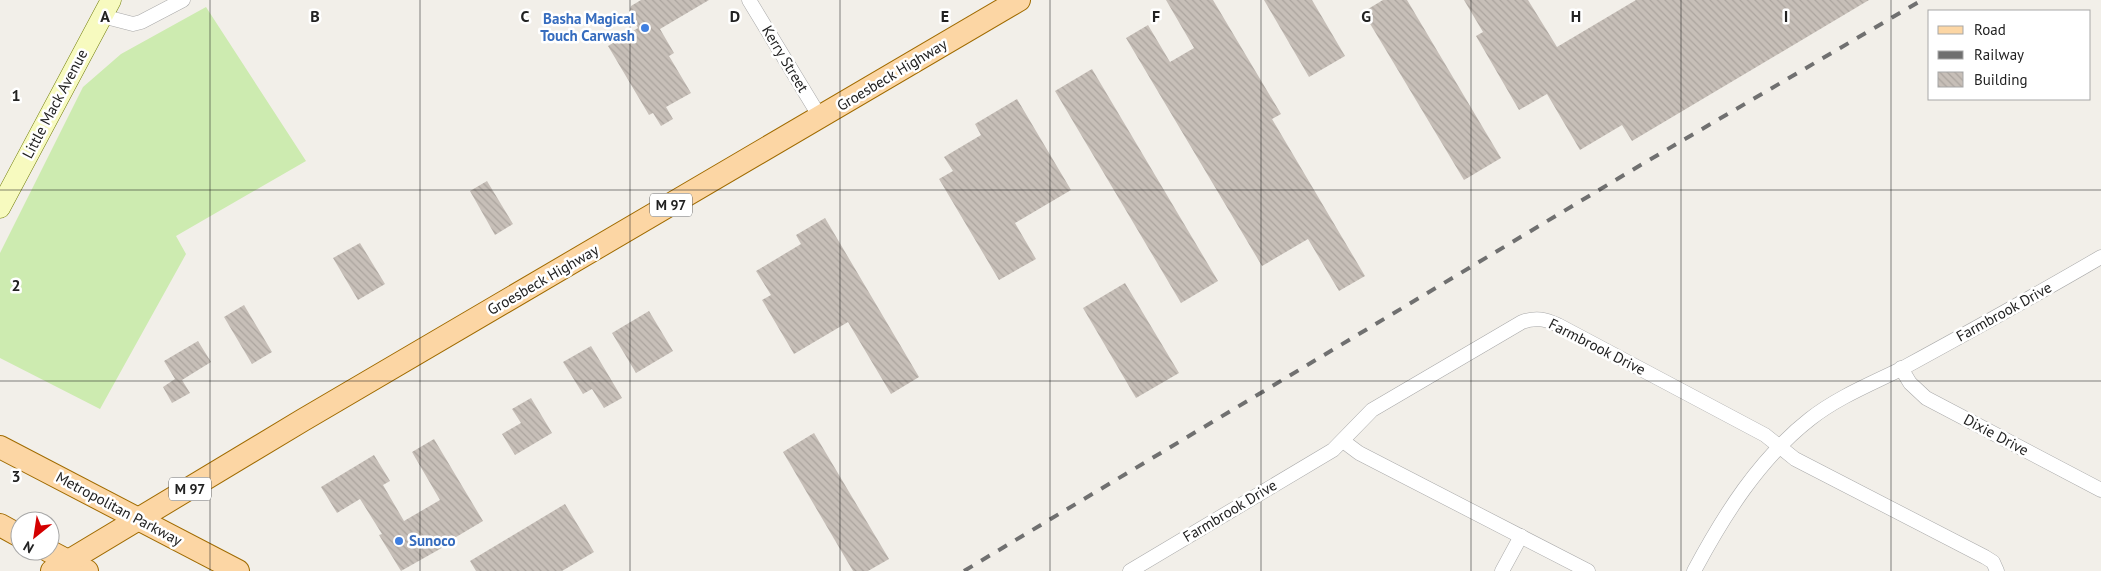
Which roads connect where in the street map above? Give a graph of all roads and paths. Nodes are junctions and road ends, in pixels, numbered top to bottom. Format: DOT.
graph roads {
  1 [pos="183,0"];
  2 [pos="749,0"];
  3 [pos="1019,0"];
  4 [pos="106,8"];
  5 [pos="820,117"];
  6 [pos="0,208"];
  7 [pos="2101,257"];
  8 [pos="1901,368"];
  9 [pos="1343,442"];
  10 [pos="0,447"];
  11 [pos="1780,447"];
  12 [pos="2101,490"];
  13 [pos="139,519"];
  14 [pos="1521,536"];
  15 [pos="1145,567"];
  16 [pos="69,568"];
  17 [pos="238,571"];
  18 [pos="1130,571"];
  19 [pos="1502,571"];
  20 [pos="1588,571"];
  21 [pos="1694,571"];
  22 [pos="1997,571"];
  1 -- 4 [label="street"];
  2 -- 5 [label="street, Kerry Street"];
  3 -- 5 [label="main road, Groesbeck Highway / M 97"];
  4 -- 6 [label="street, Little Mack Avenue"];
  5 -- 13 [label="main road, Groesbeck Highway / M 97"];
  7 -- 8 [label="street, Farmbrook Drive"];
  8 -- 11 [label="street, Farmbrook Drive"];
  8 -- 12 [label="street, Dixie Drive"];
  9 -- 11 [label="street, Farmbrook Drive"];
  9 -- 14 [label="street"];
  9 -- 15 [label="street, Farmbrook Drive"];
  10 -- 13 [label="main road, Metropolitan Parkway"];
  11 -- 21 [label="street, Farmbrook Drive"];
  11 -- 22 [label="street, Farmbrook Drive"];
  13 -- 16 [label="main road, Groesbeck Highway / M 97"];
  13 -- 17 [label="main road, Metropolitan Parkway"];
  14 -- 19 [label="street"];
  14 -- 20 [label="street"];
  15 -- 18 [label="street, Farmbrook Drive"];
}
